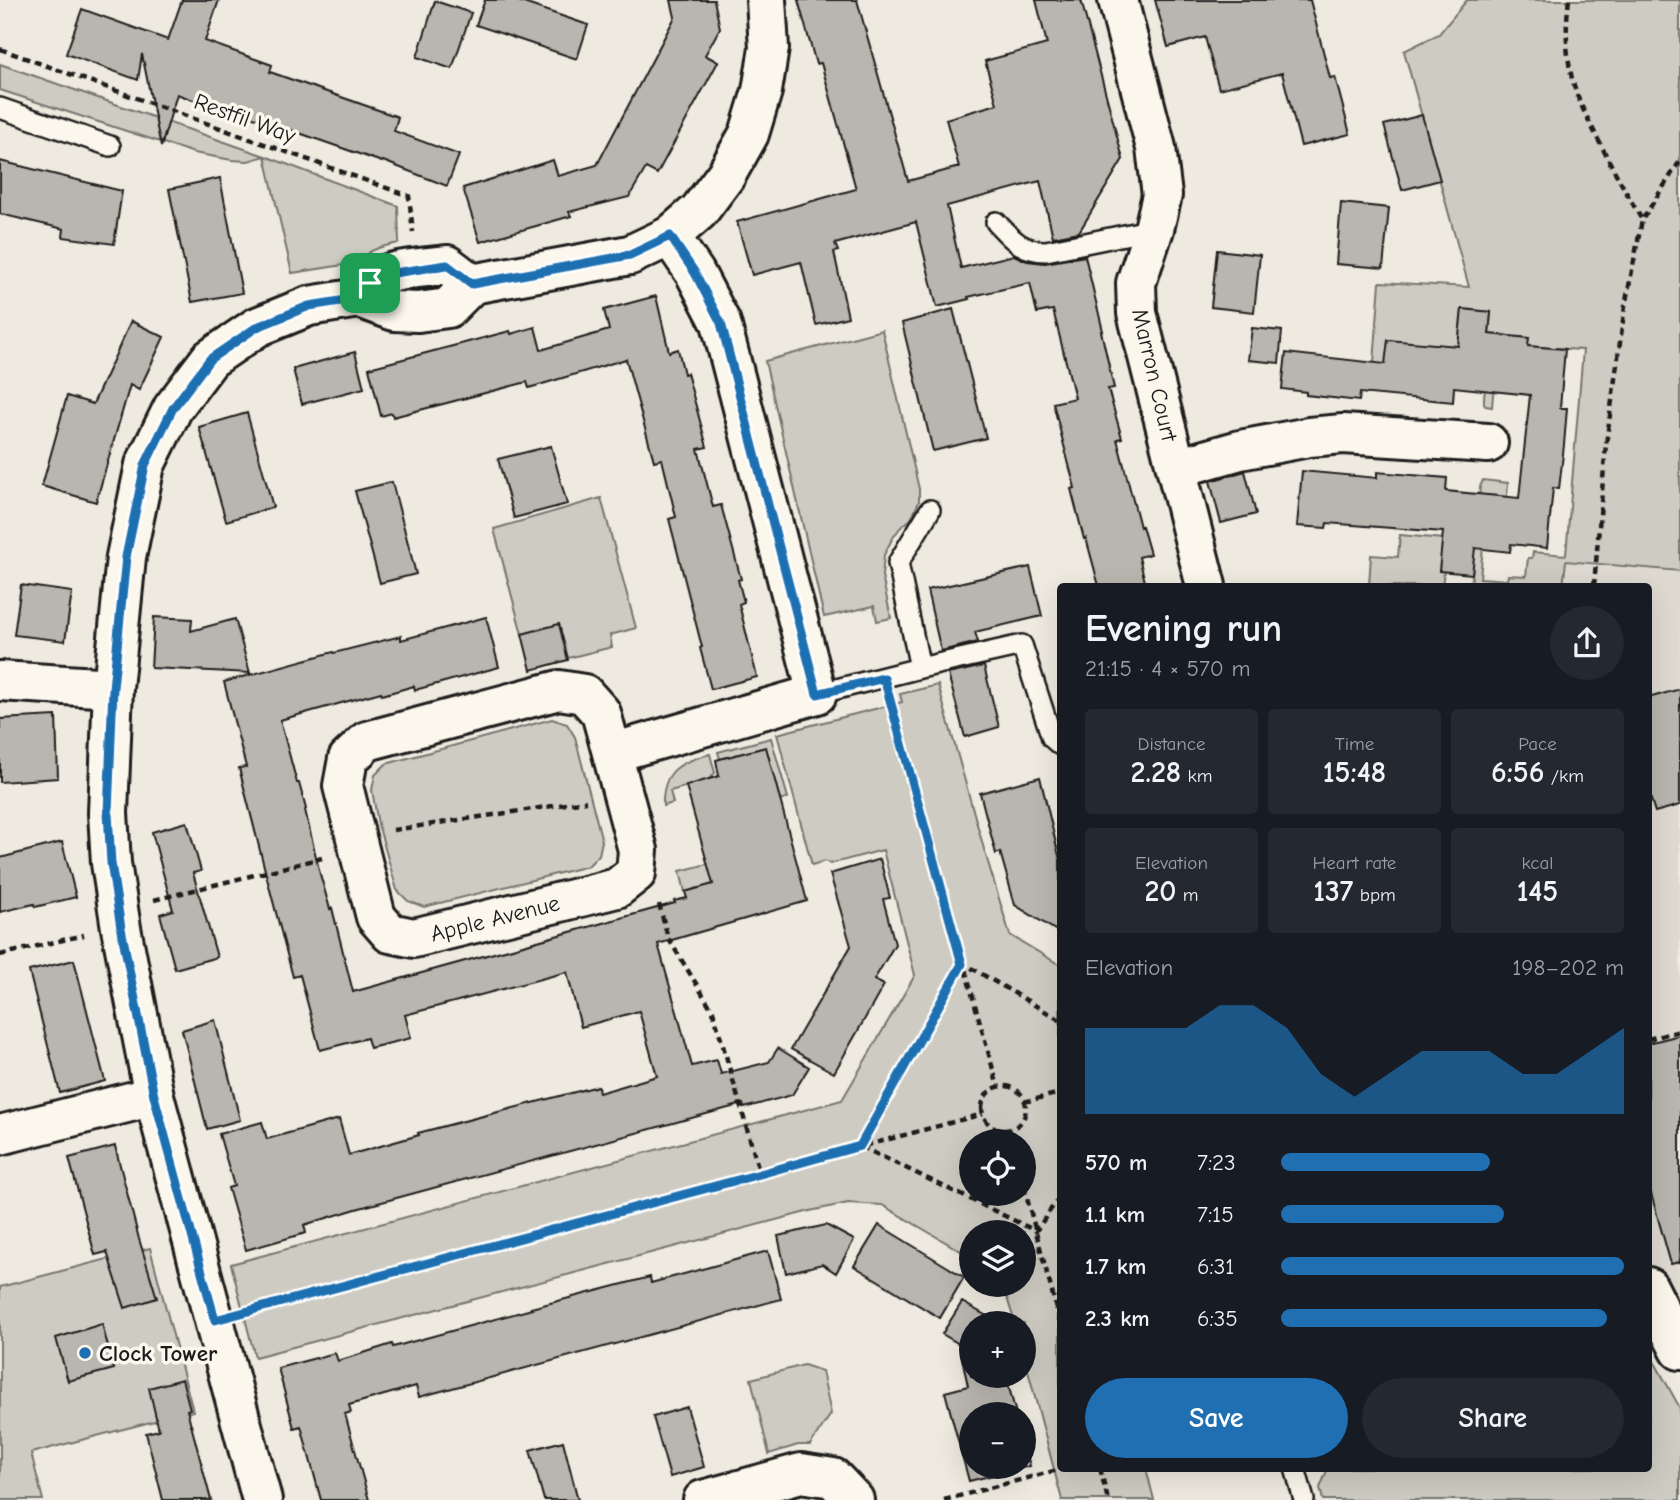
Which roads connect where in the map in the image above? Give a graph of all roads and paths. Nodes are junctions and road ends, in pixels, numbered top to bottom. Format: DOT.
graph roads {
  1 [pos="766,0"];
  2 [pos="1118,0"];
  3 [pos="1569,0"];
  4 [pos="0,49"];
  5 [pos="0,108"];
  6 [pos="110,146"];
  7 [pos="1680,161"];
  8 [pos="1642,220"];
  9 [pos="996,222"];
  10 [pos="1154,229"];
  11 [pos="670,236"];
  12 [pos="414,269"];
  13 [pos="472,284"];
  14 [pos="359,298"];
  15 [pos="1488,443"];
  16 [pos="1177,468"];
  17 [pos="930,510"];
  18 [pos="1205,583"];
  19 [pos="1594,583"];
  20 [pos="920,668"];
  21 [pos="884,678"];
  22 [pos="0,681"];
  23 [pos="113,688"];
  24 [pos="817,694"];
  25 [pos="1057,742"];
  26 [pos="612,753"];
  27 [pos="624,793"];
  28 [pos="358,849"];
  29 [pos="636,873"];
  30 [pos="120,918"];
  31 [pos="0,955"];
  32 [pos="962,964"];
  33 [pos="1057,1018"];
  34 [pos="1680,1031"];
  35 [pos="1652,1038"];
  36 [pos="998,1087"];
  37 [pos="1057,1094"];
  38 [pos="154,1096"];
  39 [pos="1024,1102"];
  40 [pos="983,1114"];
  41 [pos="997,1129"];
  42 [pos="1010,1129"];
  43 [pos="0,1135"];
  44 [pos="860,1146"];
  45 [pos="760,1174"];
  46 [pos="1057,1200"];
  47 [pos="1013,1220"];
  48 [pos="1036,1231"];
  49 [pos="1652,1295"];
  50 [pos="1057,1311"];
  51 [pos="215,1320"];
  52 [pos="1680,1350"];
  53 [pos="1057,1470"];
  54 [pos="1101,1472"];
  55 [pos="1296,1472"];
  56 [pos="262,1500"];
  57 [pos="703,1500"];
  58 [pos="854,1500"];
  59 [pos="944,1500"];
  60 [pos="1108,1500"];
  61 [pos="1304,1500"];
  1 -- 11 [label="street"];
  2 -- 10 [label="street, Marron Court"];
  3 -- 8 [label="path"];
  4 -- 12 [label="path, Restfil Way"];
  5 -- 6 [label="lane"];
  7 -- 8 [label="path"];
  8 -- 19 [label="path"];
  9 -- 10 [label="lane"];
  10 -- 16 [label="street, Marron Court"];
  11 -- 13 [label="street"];
  11 -- 24 [label="street"];
  12 -- 13 [label="street"];
  12 -- 14 [label="street"];
  13 -- 14 [label="street"];
  14 -- 23 [label="street"];
  15 -- 16 [label="street, Marron Court"];
  16 -- 18 [label="street, Marron Court"];
  17 -- 20 [label="lane"];
  20 -- 21 [label="lane"];
  20 -- 25 [label="lane"];
  21 -- 24 [label="lane"];
  21 -- 32 [label="path"];
  22 -- 23 [label="street"];
  23 -- 30 [label="street"];
  24 -- 26 [label="street"];
  26 -- 27 [label="street, Apple Avenue"];
  26 -- 28 [label="street, Apple Avenue"];
  27 -- 28 [label="path"];
  27 -- 29 [label="street, Apple Avenue"];
  28 -- 29 [label="street, Apple Avenue"];
  28 -- 30 [label="path"];
  29 -- 45 [label="path"];
  30 -- 31 [label="path"];
  30 -- 38 [label="street"];
  32 -- 33 [label="path"];
  32 -- 36 [label="path"];
  32 -- 44 [label="path"];
  34 -- 35 [label="path"];
  36 -- 39 [label="path"];
  36 -- 40 [label="path"];
  37 -- 39 [label="path"];
  38 -- 43 [label="street"];
  38 -- 51 [label="street"];
  39 -- 42 [label="path"];
  40 -- 41 [label="path"];
  40 -- 44 [label="path"];
  44 -- 45 [label="path"];
  44 -- 47 [label="path"];
  45 -- 51 [label="path"];
  46 -- 48 [label="path"];
  48 -- 50 [label="path"];
  49 -- 52 [label="street"];
  51 -- 56 [label="street"];
  53 -- 59 [label="path"];
  54 -- 60 [label="path"];
  55 -- 61 [label="lane"];
  57 -- 58 [label="street"];
}
